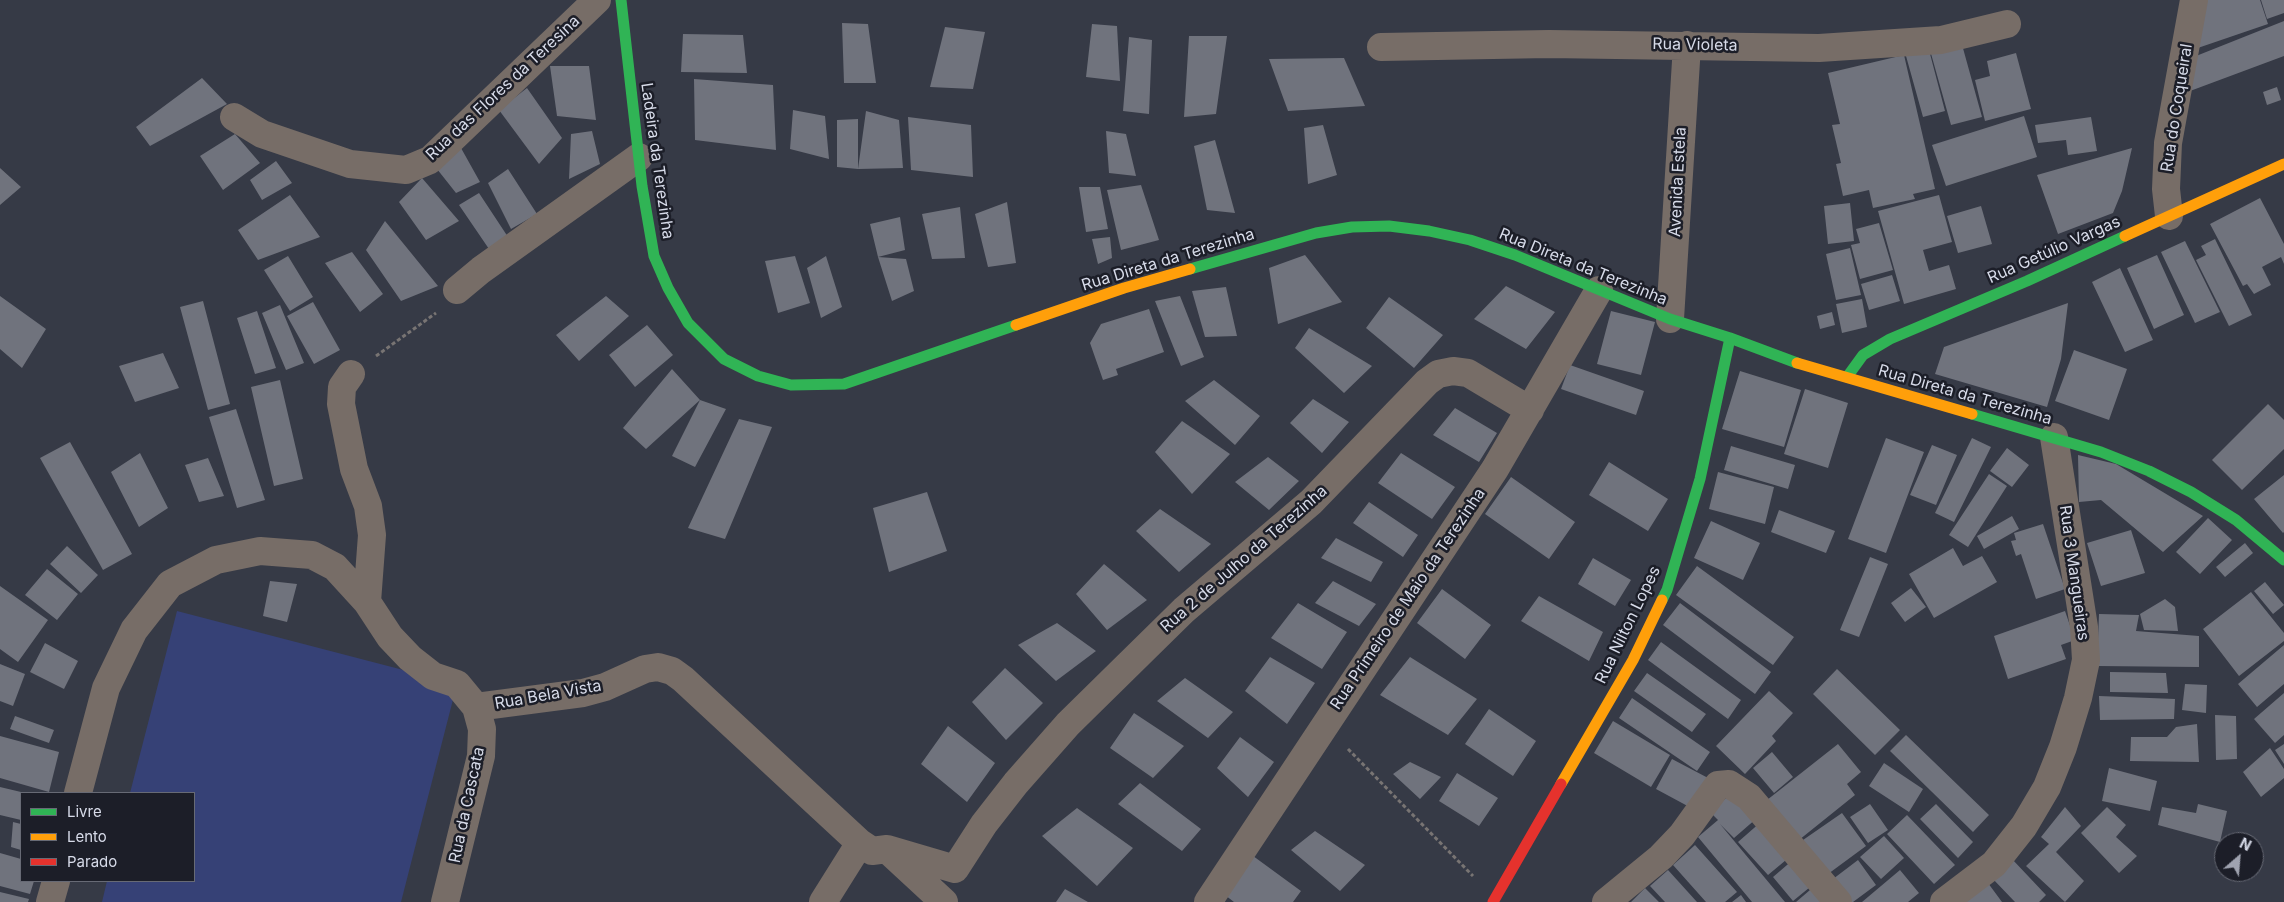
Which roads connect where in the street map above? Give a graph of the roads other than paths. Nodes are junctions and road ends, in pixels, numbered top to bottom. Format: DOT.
graph roads {
  1 [pos="597,0"];
  2 [pos="621,0"];
  3 [pos="2194,0"];
  4 [pos="2007,24"];
  5 [pos="1686,45"];
  6 [pos="1381,47"];
  7 [pos="234,117"];
  8 [pos="639,158"];
  9 [pos="2284,164"];
  10 [pos="2169,216"];
  11 [pos="457,290"];
  12 [pos="1599,290"];
  13 [pos="1670,319"];
  14 [pos="1730,338"];
  15 [pos="351,374"];
  16 [pos="1847,377"];
  17 [pos="844,384"];
  18 [pos="1530,410"];
  19 [pos="2054,438"];
  20 [pos="2284,560"];
  21 [pos="367,602"];
  22 [pos="476,707"];
  23 [pos="78,792"];
  24 [pos="860,843"];
  25 [pos="886,849"];
  26 [pos="56,882"];
  27 [pos="1495,900"];
  28 [pos="50,902"];
  29 [pos="446,902"];
  30 [pos="823,902"];
  31 [pos="944,902"];
  32 [pos="1208,902"];
  33 [pos="1606,902"];
  34 [pos="1838,902"];
  35 [pos="1944,902"];
  1 -- 7 [label="street, Rua das Flores da Teresina"];
  2 -- 8 [label="main road, Ladeira da Terezinha"];
  3 -- 10 [label="street, Rua do Coqueiral"];
  4 -- 5 [label="street, Rua Violeta"];
  5 -- 6 [label="street, Rua Violeta"];
  5 -- 13 [label="street, Avenida Estela"];
  8 -- 11 [label="street"];
  8 -- 17 [label="main road, Ladeira da Terezinha"];
  9 -- 10 [label="main road, Rua Getúlio Vargas"];
  10 -- 16 [label="main road, Rua Getúlio Vargas"];
  12 -- 13 [label="main road, Rua Direta da Terezinha"];
  12 -- 17 [label="main road, Rua Direta da Terezinha"];
  12 -- 18 [label="street, Rua Primeiro de Maio da Terezinha"];
  13 -- 14 [label="main road, Rua Direta da Terezinha"];
  14 -- 16 [label="main road, Rua Direta da Terezinha"];
  14 -- 27 [label="main road, Rua Nilton Lopes"];
  15 -- 21 [label="street"];
  16 -- 19 [label="main road, Rua Direta da Terezinha"];
  18 -- 25 [label="street, Rua 2 de Julho da Terezinha"];
  18 -- 32 [label="street, Rua Primeiro de Maio da Terezinha"];
  19 -- 20 [label="main road, Rua Direta da Terezinha"];
  19 -- 35 [label="street, Rua 3 Mangueiras"];
  21 -- 22 [label="street, Rua Bela Vista"];
  21 -- 23 [label="street, Rua Bela Vista"];
  22 -- 24 [label="street, Rua Bela Vista"];
  22 -- 29 [label="street, Rua da Cascata"];
  24 -- 25 [label="street, Rua Bela Vista"];
  24 -- 30 [label="street"];
  25 -- 31 [label="street"];
  26 -- 28 [label="street"];
  33 -- 34 [label="street"];
}
